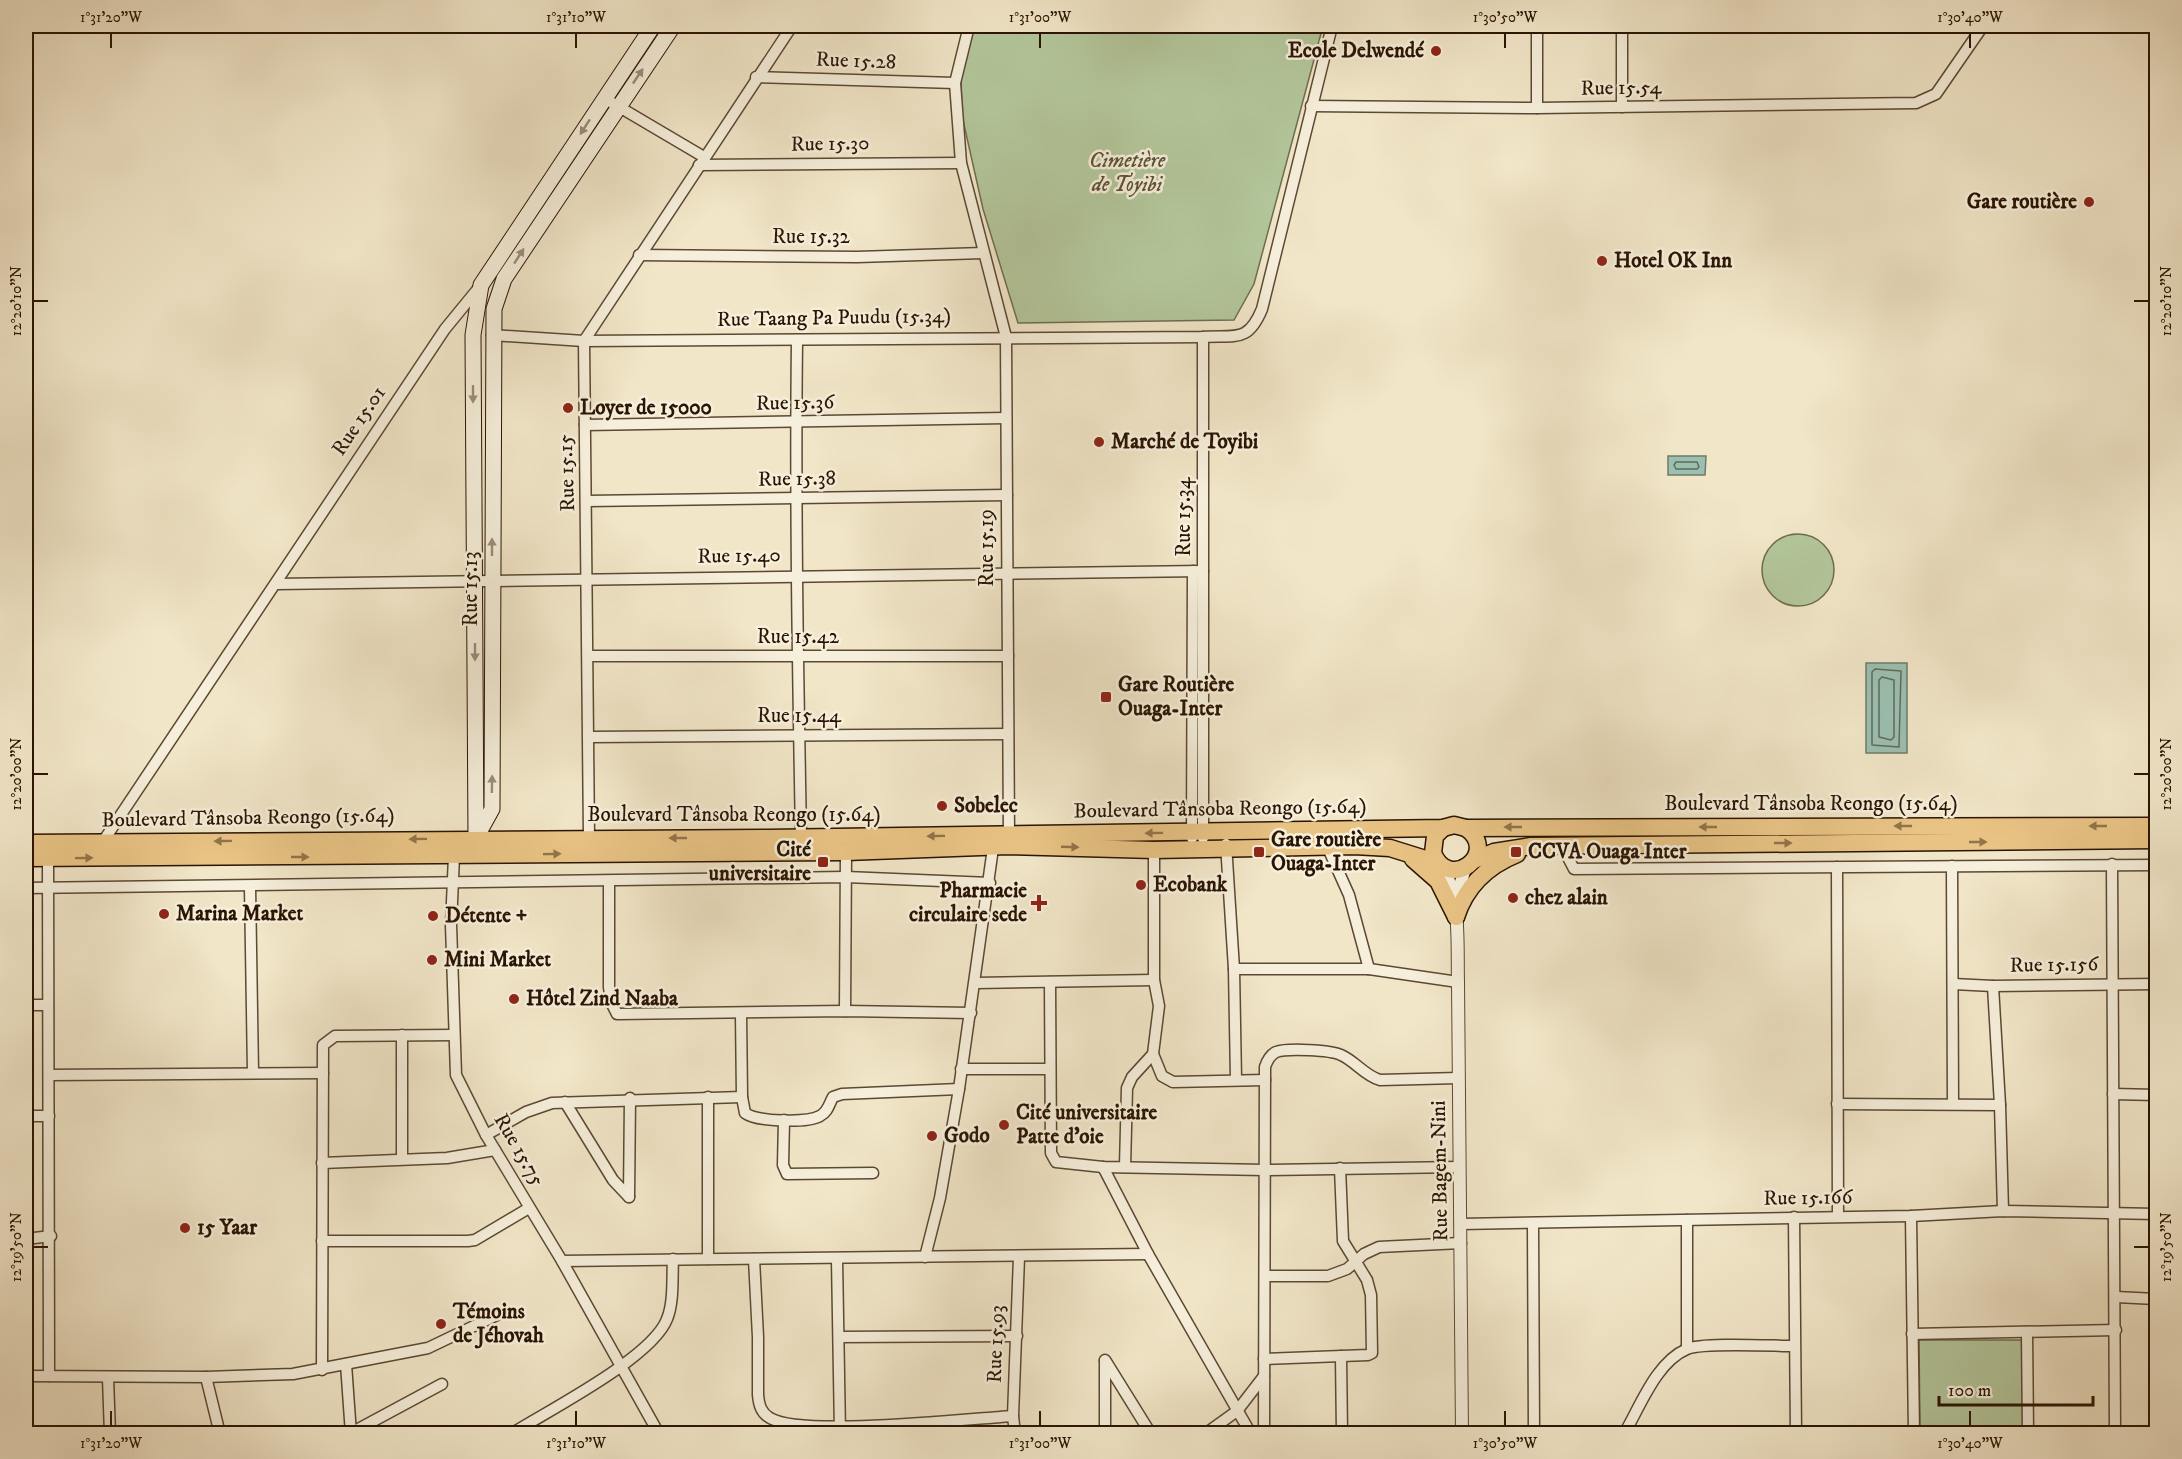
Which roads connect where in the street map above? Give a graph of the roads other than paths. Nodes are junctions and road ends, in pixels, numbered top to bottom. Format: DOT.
graph roads {
  1 [pos="653,26"];
  2 [pos="673,26"];
  3 [pos="792,26"];
  4 [pos="969,26"];
  5 [pos="1332,26"];
  6 [pos="1537,26"];
  7 [pos="1622,26"];
  8 [pos="1983,26"];
  9 [pos="756,77"];
  10 [pos="955,83"];
  11 [pos="604,98"];
  12 [pos="1311,106"];
  13 [pos="618,107"];
  14 [pos="1622,107"];
  15 [pos="1537,108"];
  16 [pos="702,161"];
  17 [pos="961,163"];
  18 [pos="983,253"];
  19 [pos="639,255"];
  20 [pos="481,285"];
  21 [pos="492,335"];
  22 [pos="1006,337"];
  23 [pos="1203,337"];
  24 [pos="797,340"];
  25 [pos="584,341"];
  26 [pos="1006,417"];
  27 [pos="796,423"];
  28 [pos="585,425"];
  29 [pos="1007,495"];
  30 [pos="795,498"];
  31 [pos="588,501"];
  32 [pos="1198,571"];
  33 [pos="1007,572"];
  34 [pos="796,575"];
  35 [pos="587,578"];
  36 [pos="475,582"];
  37 [pos="492,582"];
  38 [pos="276,584"];
  39 [pos="589,656"];
  40 [pos="800,656"];
  41 [pos="1008,656"];
  42 [pos="1008,734"];
  43 [pos="799,735"];
  44 [pos="590,737"];
  45 [pos="2157,826"];
  46 [pos="1443,828"];
  47 [pos="1466,828"];
  48 [pos="801,837"];
  49 [pos="476,838"];
  50 [pos="590,838"];
  51 [pos="1226,839"];
  52 [pos="1001,840"];
  53 [pos="1198,840"];
  54 [pos="2157,840"];
  55 [pos="26,843"];
  56 [pos="102,843"];
  57 [pos="1327,846"];
  58 [pos="1555,846"];
  59 [pos="1154,850"];
  60 [pos="1403,851"];
  61 [pos="846,852"];
  62 [pos="454,856"];
  63 [pos="26,858"];
  64 [pos="48,858"];
  65 [pos="1470,864"];
  66 [pos="2112,864"];
  67 [pos="1440,865"];
  68 [pos="2157,865"];
  69 [pos="1952,866"];
  70 [pos="1837,867"];
  71 [pos="846,877"];
  72 [pos="609,881"];
  73 [pos="990,883"];
  74 [pos="452,884"];
  75 [pos="250,886"];
  76 [pos="26,888"];
  77 [pos="48,888"];
  78 [pos="1455,912"];
  79 [pos="1234,969"];
  80 [pos="1369,969"];
  81 [pos="1154,980"];
  82 [pos="976,982"];
  83 [pos="1050,982"];
  84 [pos="1458,982"];
  85 [pos="1953,984"];
  86 [pos="2114,984"];
  87 [pos="2157,984"];
  88 [pos="1993,986"];
  89 [pos="26,1005"];
  90 [pos="48,1005"];
  91 [pos="845,1011"];
  92 [pos="971,1013"];
  93 [pos="741,1014"];
  94 [pos="402,1035"];
  95 [pos="454,1035"];
  96 [pos="1153,1053"];
  97 [pos="961,1069"];
  98 [pos="1050,1069"];
  99 [pos="253,1073"];
  100 [pos="323,1073"];
  101 [pos="49,1075"];
  102 [pos="1458,1078"];
  103 [pos="1236,1080"];
  104 [pos="1265,1080"];
  105 [pos="959,1089"];
  106 [pos="2113,1094"];
  107 [pos="2157,1095"];
  108 [pos="708,1097"];
  109 [pos="742,1097"];
  110 [pos="630,1098"];
  111 [pos="565,1102"];
  112 [pos="1837,1104"];
  113 [pos="1953,1104"];
  114 [pos="2000,1105"];
  115 [pos="26,1116"];
  116 [pos="49,1116"];
  117 [pos="784,1120"];
  118 [pos="486,1135"];
  119 [pos="495,1150"];
  120 [pos="402,1159"];
  121 [pos="322,1163"];
  122 [pos="1103,1167"];
  123 [pos="1125,1167"];
  124 [pos="1459,1167"];
  125 [pos="1340,1168"];
  126 [pos="1265,1170"];
  127 [pos="873,1173"];
  128 [pos="529,1208"];
  129 [pos="2003,1211"];
  130 [pos="2114,1214"];
  131 [pos="2157,1214"];
  132 [pos="1838,1216"];
  133 [pos="1911,1216"];
  134 [pos="1794,1217"];
  135 [pos="1687,1220"];
  136 [pos="1460,1224"];
  137 [pos="1533,1224"];
  138 [pos="51,1236"];
  139 [pos="26,1239"];
  140 [pos="322,1241"];
  141 [pos="1461,1243"];
  142 [pos="1148,1254"];
  143 [pos="925,1257"];
  144 [pos="1019,1257"];
  145 [pos="673,1259"];
  146 [pos="708,1259"];
  147 [pos="754,1259"];
  148 [pos="837,1259"];
  149 [pos="562,1261"];
  150 [pos="1355,1263"];
  151 [pos="1265,1276"];
  152 [pos="2116,1297"];
  153 [pos="2157,1299"];
  154 [pos="497,1315"];
  155 [pos="2116,1330"];
  156 [pos="2027,1332"];
  157 [pos="1912,1334"];
  158 [pos="1017,1336"];
  159 [pos="839,1337"];
  160 [pos="1793,1346"];
  161 [pos="1687,1348"];
  162 [pos="1341,1356"];
  163 [pos="1264,1359"];
  164 [pos="346,1364"];
  165 [pos="620,1367"];
  166 [pos="322,1370"];
  167 [pos="26,1376"];
  168 [pos="49,1376"];
  169 [pos="1264,1376"];
  170 [pos="206,1377"];
  171 [pos="108,1378"];
  172 [pos="442,1384"];
  173 [pos="1237,1411"];
  174 [pos="1013,1416"];
  175 [pos="840,1430"];
  176 [pos="351,1433"];
  177 [pos="110,1434"];
  178 [pos="220,1434"];
  179 [pos="511,1434"];
  180 [pos="659,1434"];
  181 [pos="1015,1434"];
  182 [pos="1105,1434"];
  183 [pos="1151,1434"];
  184 [pos="1205,1434"];
  185 [pos="1251,1434"];
  186 [pos="1264,1434"];
  187 [pos="1342,1434"];
  188 [pos="1462,1434"];
  189 [pos="1534,1434"];
  190 [pos="1624,1434"];
  191 [pos="1796,1434"];
  192 [pos="1914,1434"];
  193 [pos="2028,1434"];
  194 [pos="2115,1434"];
  1 -- 11 [label="main road, Rue 15.01"];
  13 -- 2 [label="main road, one-way"];
  3 -- 9 [label="street"];
  4 -- 10 [label="street, Rue 15.19"];
  5 -- 12 [label="street"];
  6 -- 15 [label="street"];
  7 -- 14 [label="street"];
  8 -- 14 [label="street, Rue 15.54"];
  9 -- 10 [label="street, Rue 15.28"];
  9 -- 16 [label="street"];
  10 -- 17 [label="street, Rue 15.19"];
  11 -- 13 [label="street"];
  11 -- 20 [label="main road, Rue 15.01, one-way"];
  12 -- 15 [label="street, Rue 15.54"];
  12 -- 23 [label="street"];
  13 -- 16 [label="street"];
  21 -- 13 [label="main road, one-way"];
  14 -- 15 [label="street, Rue 15.54"];
  16 -- 17 [label="street, Rue 15.30"];
  16 -- 19 [label="street"];
  17 -- 18 [label="street, Rue 15.19"];
  18 -- 19 [label="street, Rue 15.32"];
  18 -- 22 [label="street, Rue 15.19"];
  19 -- 25 [label="street"];
  20 -- 36 [label="main road, Rue 15.13, one-way"];
  20 -- 38 [label="street, Rue 15.01"];
  21 -- 25 [label="street, Rue Taang Pa Puudu (15.34)"];
  37 -- 21 [label="main road, Rue 15.13, one-way"];
  22 -- 23 [label="street, Rue Taang Pa Puudu (15.34)"];
  22 -- 24 [label="street, Rue Taang Pa Puudu (15.34)"];
  22 -- 26 [label="street, Rue 15.19"];
  23 -- 32 [label="street, Rue 15.34"];
  24 -- 25 [label="street, Rue Taang Pa Puudu (15.34)"];
  24 -- 27 [label="street"];
  25 -- 28 [label="street, Rue 15.15"];
  26 -- 27 [label="street, Rue 15.36"];
  26 -- 29 [label="street, Rue 15.19"];
  27 -- 28 [label="street, Rue 15.36"];
  27 -- 30 [label="street"];
  28 -- 31 [label="street, Rue 15.15"];
  29 -- 30 [label="street, Rue 15.38"];
  29 -- 33 [label="street, Rue 15.19"];
  30 -- 31 [label="street, Rue 15.38"];
  30 -- 34 [label="street"];
  31 -- 35 [label="street, Rue 15.15"];
  32 -- 33 [label="street, Rue 15.40"];
  32 -- 53 [label="street, Rue 15.34"];
  33 -- 34 [label="street, Rue 15.40"];
  33 -- 41 [label="street, Rue 15.19"];
  34 -- 35 [label="street, Rue 15.40"];
  34 -- 40 [label="street"];
  35 -- 37 [label="street, Rue 15.40"];
  35 -- 39 [label="street, Rue 15.15"];
  36 -- 37 [label="street, Rue 15.40"];
  36 -- 38 [label="street, Rue 15.40"];
  36 -- 49 [label="main road, Rue 15.13, one-way"];
  49 -- 37 [label="main road, Rue 15.13, one-way"];
  38 -- 56 [label="street, Rue 15.01"];
  39 -- 40 [label="street, Rue 15.42"];
  39 -- 44 [label="street, Rue 15.15"];
  40 -- 41 [label="street, Rue 15.42"];
  40 -- 43 [label="street"];
  41 -- 42 [label="street, Rue 15.19"];
  42 -- 43 [label="street, Rue 15.44"];
  42 -- 52 [label="street, Rue 15.19"];
  43 -- 44 [label="street, Rue 15.44"];
  43 -- 48 [label="street"];
  44 -- 50 [label="street, Rue 15.15"];
  45 -- 47 [label="highway, Boulevard Tânsoba Reongo (15.64), one-way"];
  46 -- 47 [label="highway, Boulevard Tânsoba Reongo (15.64)"];
  46 -- 51 [label="highway, Boulevard Tânsoba Reongo (15.64)"];
  46 -- 67 [label="highway"];
  47 -- 65 [label="highway"];
  48 -- 50 [label="highway, Boulevard Tânsoba Reongo (15.64), one-way"];
  52 -- 48 [label="highway, Boulevard Tânsoba Reongo (15.64), one-way"];
  49 -- 50 [label="highway, Boulevard Tânsoba Reongo (15.64)"];
  49 -- 56 [label="highway, Boulevard Tânsoba Reongo (15.64), one-way"];
  49 -- 62 [label="main road, Rue 15.13"];
  51 -- 53 [label="highway, Boulevard Tânsoba Reongo (15.64)"];
  51 -- 57 [label="highway"];
  51 -- 79 [label="street"];
  53 -- 52 [label="highway, Boulevard Tânsoba Reongo (15.64), one-way"];
  52 -- 59 [label="highway, one-way"];
  52 -- 61 [label="highway"];
  52 -- 73 [label="street, Rue 15.19"];
  53 -- 59 [label="highway"];
  58 -- 54 [label="highway, one-way"];
  55 -- 56 [label="highway, Boulevard Tânsoba Reongo (15.64)"];
  57 -- 60 [label="highway"];
  57 -- 80 [label="street"];
  58 -- 65 [label="highway"];
  58 -- 70 [label="street"];
  58 -- 78 [label="highway"];
  59 -- 81 [label="street"];
  60 -- 67 [label="highway"];
  60 -- 78 [label="highway"];
  62 -- 61 [label="highway, one-way"];
  61 -- 71 [label="street"];
  64 -- 62 [label="highway, one-way"];
  62 -- 74 [label="street, Rue 15.75"];
  63 -- 64 [label="highway"];
  64 -- 77 [label="street"];
  65 -- 67 [label="highway"];
  65 -- 78 [label="street"];
  66 -- 68 [label="street"];
  66 -- 69 [label="street"];
  66 -- 86 [label="street"];
  67 -- 78 [label="street"];
  69 -- 70 [label="street"];
  69 -- 85 [label="street"];
  70 -- 112 [label="street"];
  71 -- 72 [label="street"];
  71 -- 73 [label="street"];
  71 -- 91 [label="street"];
  72 -- 74 [label="street"];
  72 -- 93 [label="street"];
  73 -- 82 [label="street, Rue 15.19"];
  74 -- 75 [label="street"];
  74 -- 95 [label="street, Rue 15.75"];
  75 -- 77 [label="street"];
  75 -- 99 [label="street"];
  76 -- 77 [label="street"];
  77 -- 90 [label="street"];
  78 -- 84 [label="street, Rue Bagem-Nini"];
  79 -- 80 [label="street"];
  79 -- 103 [label="street"];
  80 -- 84 [label="street"];
  81 -- 83 [label="street"];
  81 -- 96 [label="street"];
  82 -- 83 [label="street"];
  82 -- 92 [label="street, Rue 15.19"];
  83 -- 98 [label="street"];
  84 -- 102 [label="street, Rue Bagem-Nini"];
  85 -- 88 [label="street, Rue 15.156"];
  85 -- 113 [label="street"];
  86 -- 87 [label="street, Rue 15.156"];
  86 -- 88 [label="street, Rue 15.156"];
  86 -- 106 [label="street"];
  88 -- 114 [label="street"];
  89 -- 90 [label="street"];
  90 -- 101 [label="street"];
  91 -- 92 [label="street"];
  91 -- 93 [label="street"];
  92 -- 97 [label="street, Rue 15.19"];
  93 -- 109 [label="street"];
  94 -- 95 [label="street"];
  94 -- 100 [label="street"];
  94 -- 120 [label="street"];
  95 -- 118 [label="street, Rue 15.75"];
  96 -- 103 [label="street"];
  96 -- 123 [label="street"];
  97 -- 98 [label="street"];
  97 -- 105 [label="street, Rue 15.19"];
  98 -- 122 [label="street"];
  99 -- 100 [label="street"];
  99 -- 101 [label="street"];
  100 -- 121 [label="street"];
  101 -- 116 [label="street"];
  102 -- 104 [label="street"];
  102 -- 124 [label="street, Rue Bagem-Nini"];
  103 -- 104 [label="street"];
  104 -- 126 [label="street"];
  105 -- 117 [label="street"];
  105 -- 143 [label="street, Rue 15.19"];
  106 -- 107 [label="street"];
  106 -- 130 [label="street"];
  108 -- 109 [label="street"];
  108 -- 110 [label="street"];
  108 -- 146 [label="street"];
  109 -- 117 [label="street"];
  110 -- 111 [label="street"];
  110 -- 111 [label="street"];
  111 -- 118 [label="street"];
  112 -- 113 [label="street"];
  112 -- 132 [label="street"];
  113 -- 114 [label="street"];
  114 -- 129 [label="street"];
  115 -- 116 [label="street"];
  116 -- 138 [label="street"];
  117 -- 127 [label="street"];
  118 -- 119 [label="street, Rue 15.75"];
  119 -- 120 [label="street"];
  119 -- 128 [label="street, Rue 15.75"];
  120 -- 121 [label="street"];
  121 -- 140 [label="street"];
  122 -- 123 [label="street"];
  122 -- 142 [label="street"];
  123 -- 126 [label="street"];
  124 -- 125 [label="street"];
  124 -- 136 [label="street, Rue Bagem-Nini"];
  125 -- 126 [label="street"];
  125 -- 150 [label="street"];
  126 -- 151 [label="street"];
  128 -- 140 [label="street"];
  128 -- 149 [label="street, Rue 15.75"];
  129 -- 130 [label="street, Rue 15.166"];
  129 -- 133 [label="street, Rue 15.166"];
  130 -- 131 [label="street, Rue 15.166"];
  130 -- 152 [label="street"];
  132 -- 133 [label="street, Rue 15.166"];
  132 -- 134 [label="street, Rue 15.166"];
  133 -- 157 [label="street"];
  134 -- 135 [label="street, Rue 15.166"];
  134 -- 160 [label="street"];
  135 -- 137 [label="street, Rue 15.166"];
  135 -- 161 [label="street"];
  136 -- 137 [label="street, Rue 15.166"];
  136 -- 141 [label="street, Rue Bagem-Nini"];
  137 -- 189 [label="street"];
  138 -- 139 [label="street"];
  138 -- 168 [label="street"];
  140 -- 166 [label="street"];
  141 -- 150 [label="street"];
  141 -- 188 [label="street, Rue Bagem-Nini"];
  142 -- 144 [label="street"];
  142 -- 173 [label="street"];
  143 -- 144 [label="street"];
  143 -- 148 [label="street"];
  144 -- 158 [label="street, Rue 15.93"];
  145 -- 146 [label="street"];
  145 -- 149 [label="street"];
  145 -- 165 [label="street"];
  146 -- 147 [label="street"];
  147 -- 148 [label="street"];
  147 -- 175 [label="street"];
  148 -- 159 [label="street"];
  149 -- 165 [label="street, Rue 15.75"];
  150 -- 151 [label="street"];
  150 -- 162 [label="street"];
  151 -- 163 [label="street"];
  152 -- 153 [label="street"];
  152 -- 155 [label="street"];
  154 -- 164 [label="street"];
  155 -- 156 [label="street"];
  155 -- 194 [label="street"];
  156 -- 157 [label="street"];
  156 -- 193 [label="street"];
  157 -- 192 [label="street"];
  158 -- 159 [label="street"];
  158 -- 174 [label="street, Rue 15.93"];
  159 -- 175 [label="street"];
  160 -- 161 [label="street"];
  160 -- 191 [label="street"];
  161 -- 190 [label="street"];
  162 -- 163 [label="street"];
  162 -- 187 [label="street"];
  163 -- 169 [label="street"];
  164 -- 166 [label="street"];
  164 -- 176 [label="street"];
  165 -- 179 [label="street"];
  165 -- 180 [label="street, Rue 15.75"];
  166 -- 170 [label="street"];
  167 -- 168 [label="street"];
  168 -- 171 [label="street"];
  169 -- 173 [label="street"];
  169 -- 186 [label="street"];
  170 -- 171 [label="street"];
  170 -- 178 [label="street"];
  171 -- 177 [label="street"];
  172 -- 176 [label="street"];
  173 -- 184 [label="street"];
  173 -- 185 [label="street"];
  174 -- 175 [label="street"];
  174 -- 181 [label="street, Rue 15.93"];
  182 -- 183 [label="street"];
}
